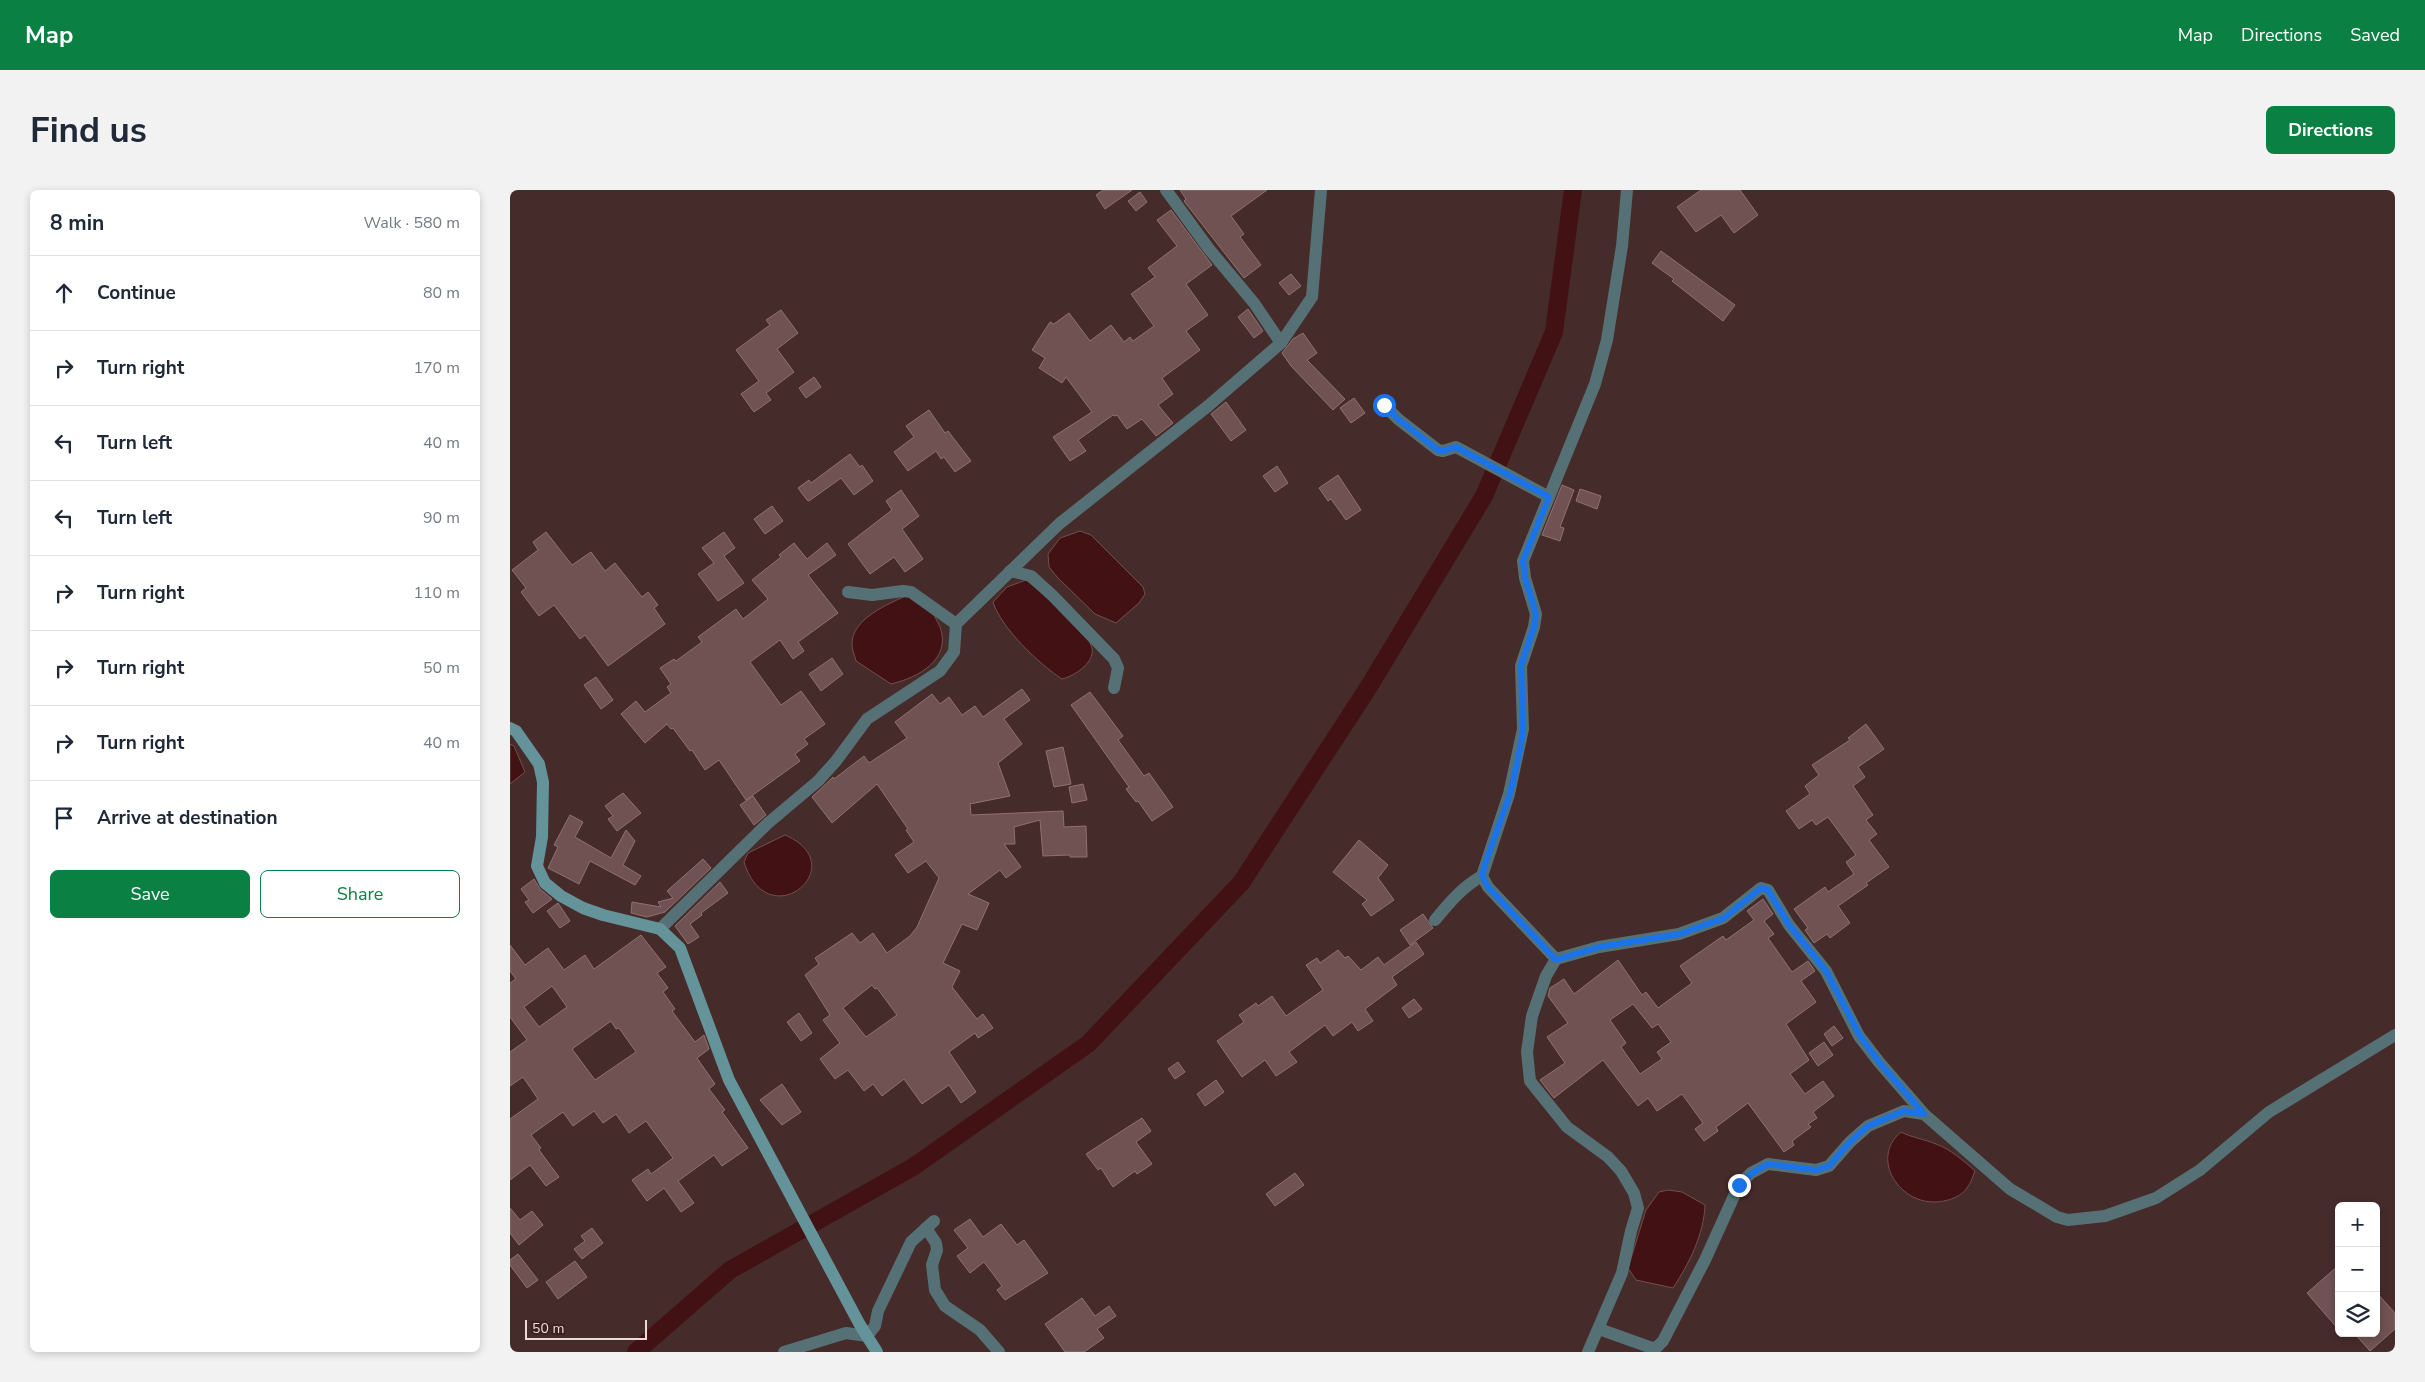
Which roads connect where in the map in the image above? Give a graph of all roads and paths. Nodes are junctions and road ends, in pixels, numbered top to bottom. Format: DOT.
graph roads {
  1 [pos="1166,190"];
  2 [pos="1321,190"];
  3 [pos="1627,190"];
  4 [pos="1281,343"];
  5 [pos="1384,405"];
  6 [pos="1545,496"];
  7 [pos="1010,571"];
  8 [pos="848,592"];
  9 [pos="956,624"];
  10 [pos="1114,688"];
  11 [pos="510,728"];
  12 [pos="1482,876"];
  13 [pos="1435,920"];
  14 [pos="660,929"];
  15 [pos="1556,960"];
  16 [pos="2395,1035"];
  17 [pos="1924,1114"];
  18 [pos="1599,1329"];
  19 [pos="863,1331"];
  20 [pos="784,1352"];
  21 [pos="877,1352"];
  22 [pos="998,1352"];
  23 [pos="1588,1352"];
  1 -- 4 [label="street"];
  2 -- 4 [label="street"];
  3 -- 6 [label="street"];
  4 -- 7 [label="street"];
  5 -- 6 [label="street"];
  6 -- 12 [label="street"];
  7 -- 9 [label="street"];
  7 -- 10 [label="street"];
  8 -- 9 [label="street"];
  9 -- 14 [label="street"];
  11 -- 14 [label="street"];
  12 -- 13 [label="street"];
  12 -- 15 [label="street"];
  14 -- 19 [label="street"];
  15 -- 17 [label="street"];
  15 -- 18 [label="street"];
  16 -- 17 [label="street"];
  17 -- 18 [label="street"];
  18 -- 23 [label="street"];
  19 -- 20 [label="street"];
  19 -- 21 [label="street"];
  19 -- 22 [label="street"];
}
